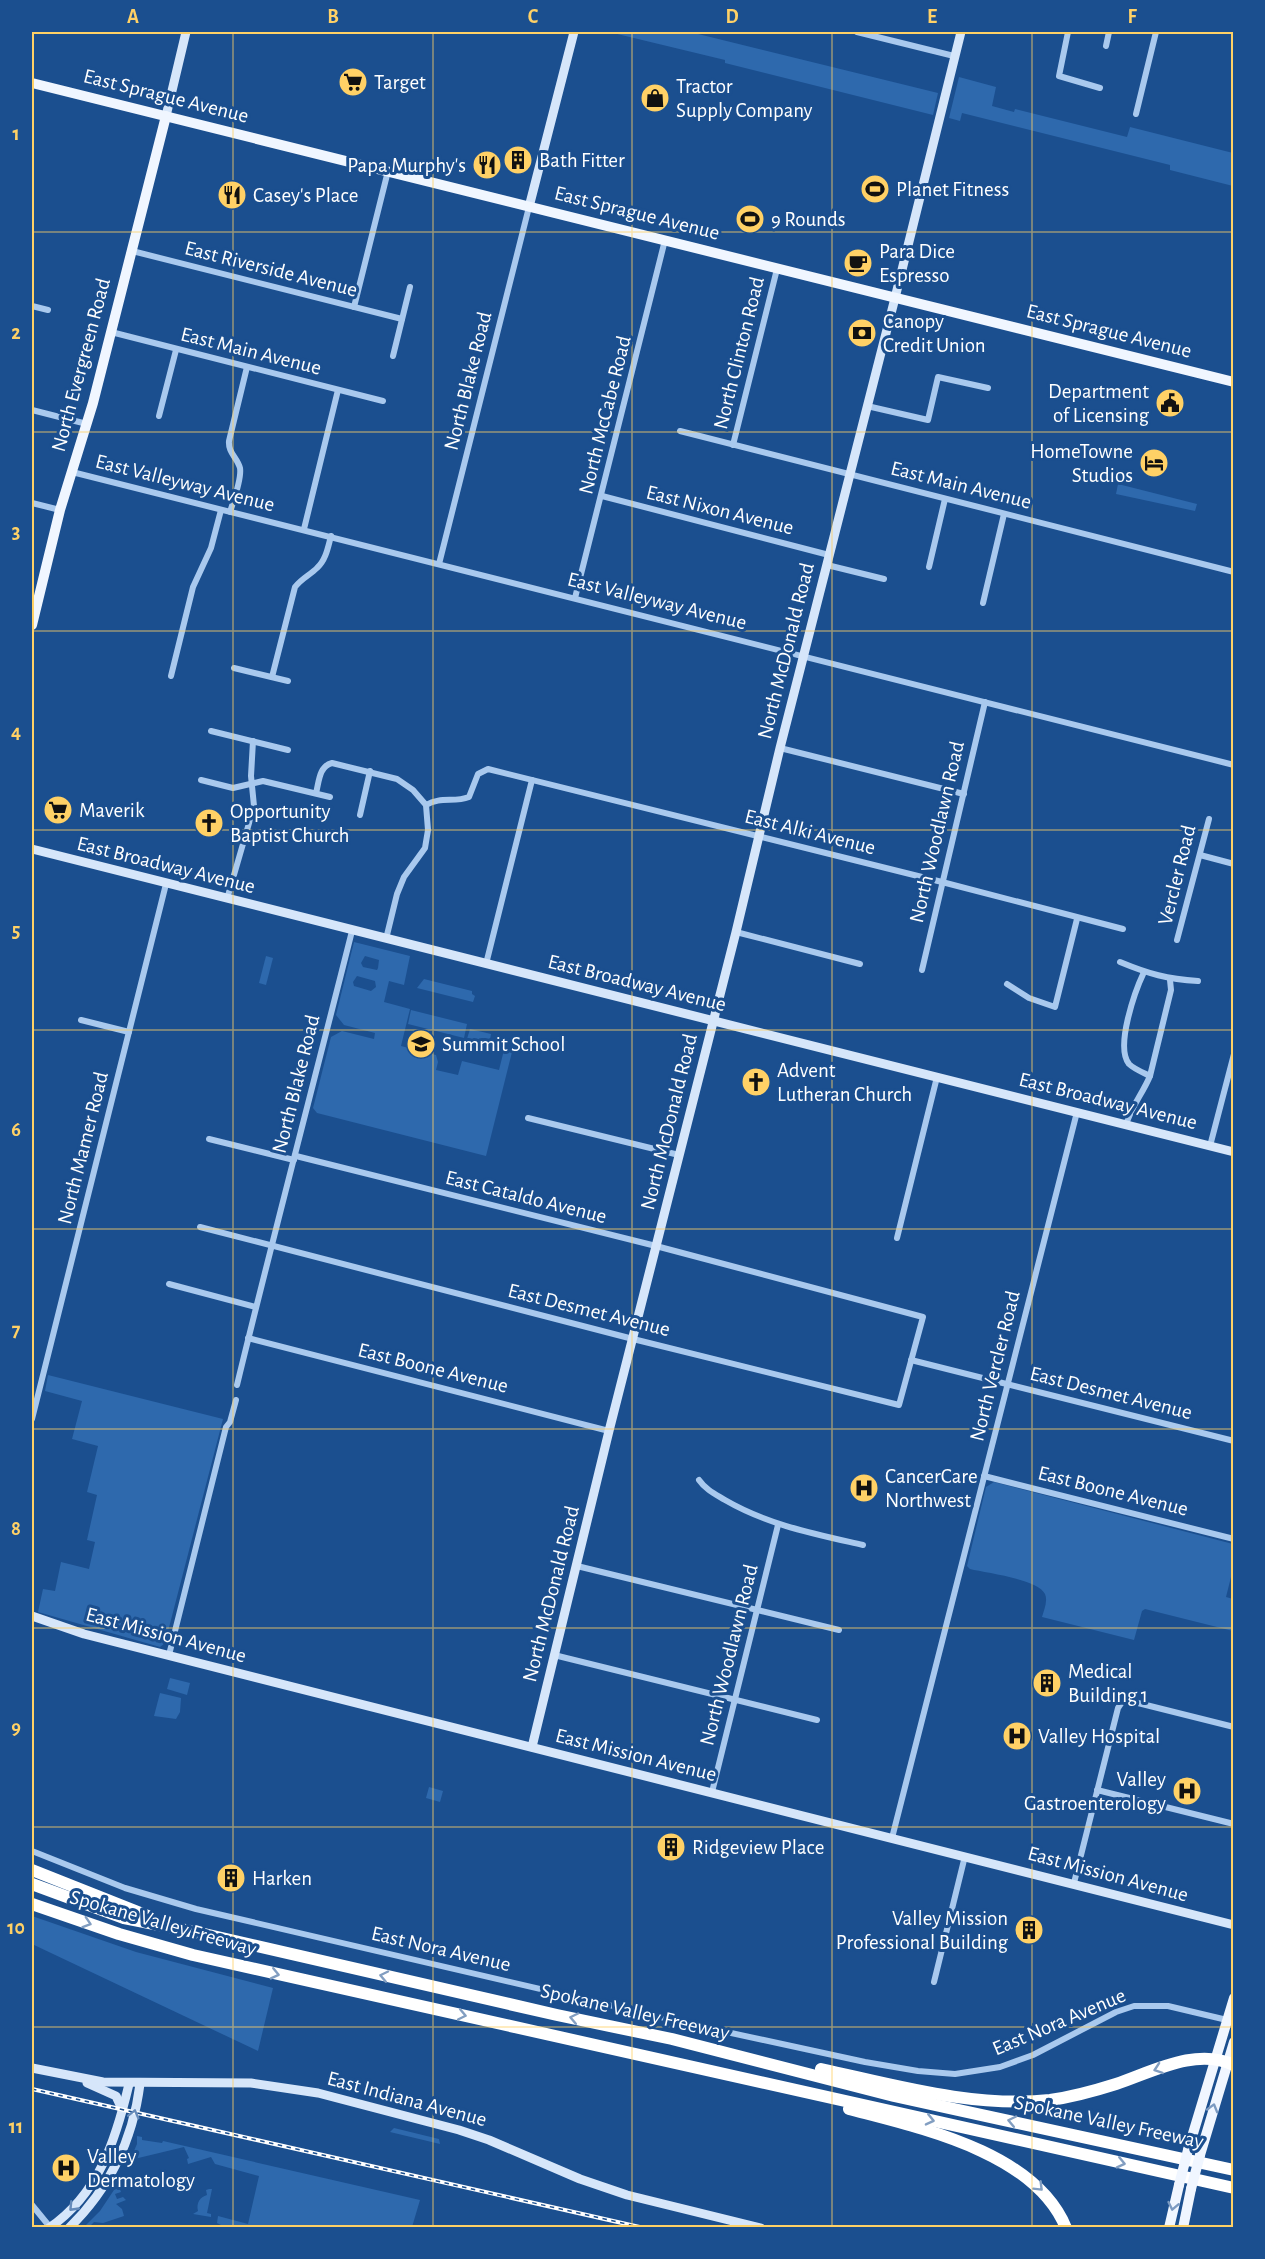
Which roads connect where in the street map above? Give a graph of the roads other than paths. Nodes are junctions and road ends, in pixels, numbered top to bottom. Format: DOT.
graph roads {
  1 [pos="186,32"];
  2 [pos="574,32"];
  3 [pos="857,32"];
  4 [pos="961,32"];
  5 [pos="1068,32"];
  6 [pos="1109,32"];
  7 [pos="1156,32"];
  8 [pos="1106,46"];
  9 [pos="954,56"];
  10 [pos="32,83"];
  11 [pos="1100,88"];
  12 [pos="1136,114"];
  13 [pos="166,116"];
  14 [pos="388,171"];
  15 [pos="530,207"];
  16 [pos="665,240"];
  17 [pos="132,251"];
  18 [pos="777,268"];
  19 [pos="410,287"];
  20 [pos="895,298"];
  21 [pos="32,306"];
  22 [pos="354,307"];
  23 [pos="48,310"];
  24 [pos="402,319"];
  25 [pos="111,332"];
  26 [pos="176,350"];
  27 [pos="393,356"];
  28 [pos="247,367"];
  29 [pos="1233,382"];
  30 [pos="988,388"];
  31 [pos="339,390"];
  32 [pos="382,401"];
  33 [pos="867,406"];
  34 [pos="32,410"];
  35 [pos="159,416"];
  36 [pos="87,424"];
  37 [pos="680,431"];
  38 [pos="733,445"];
  39 [pos="72,472"];
  40 [pos="850,474"];
  41 [pos="602,496"];
  42 [pos="945,499"];
  43 [pos="32,503"];
  44 [pos="60,510"];
  45 [pos="222,510"];
  46 [pos="230,512"];
  47 [pos="1004,514"];
  48 [pos="304,529"];
  49 [pos="331,536"];
  50 [pos="829,555"];
  51 [pos="439,564"];
  52 [pos="827,565"];
  53 [pos="929,567"];
  54 [pos="1233,572"];
  55 [pos="884,579"];
  56 [pos="575,598"];
  57 [pos="983,603"];
  58 [pos="32,625"];
  59 [pos="803,655"];
  60 [pos="234,668"];
  61 [pos="171,676"];
  62 [pos="272,677"];
  63 [pos="288,681"];
  64 [pos="985,702"];
  65 [pos="211,731"];
  66 [pos="253,741"];
  67 [pos="780,748"];
  68 [pos="288,750"];
  69 [pos="1233,765"];
  70 [pos="370,771"];
  71 [pos="201,780"];
  72 [pos="532,780"];
  73 [pos="251,784"];
  74 [pos="316,793"];
  75 [pos="964,794"];
  76 [pos="330,797"];
  77 [pos="426,805"];
  78 [pos="360,815"];
  79 [pos="1209,819"];
  80 [pos="759,837"];
  81 [pos="32,849"];
  82 [pos="1200,855"];
  83 [pos="1233,864"];
  84 [pos="942,882"];
  85 [pos="166,884"];
  86 [pos="227,899"];
  87 [pos="1077,919"];
  88 [pos="1123,929"];
  89 [pos="352,931"];
  90 [pos="736,932"];
  91 [pos="386,939"];
  92 [pos="1177,940"];
  93 [pos="1120,962"];
  94 [pos="860,963"];
  95 [pos="486,964"];
  96 [pos="922,970"];
  97 [pos="1144,972"];
  98 [pos="1170,980"];
  99 [pos="1198,981"];
  100 [pos="1007,984"];
  101 [pos="81,1020"];
  102 [pos="713,1021"];
  103 [pos="129,1032"];
  104 [pos="1233,1054"];
  105 [pos="1150,1076"];
  106 [pos="937,1077"];
  107 [pos="1077,1112"];
  108 [pos="528,1118"];
  109 [pos="1126,1125"];
  110 [pos="208,1139"];
  111 [pos="1210,1146"];
  112 [pos="1233,1152"];
  113 [pos="679,1155"];
  114 [pos="295,1158"];
  115 [pos="200,1227"];
  116 [pos="897,1238"];
  117 [pos="271,1244"];
  118 [pos="656,1246"];
  119 [pos="169,1284"];
  120 [pos="256,1307"];
  121 [pos="248,1338"];
  122 [pos="633,1339"];
  123 [pos="911,1360"];
  124 [pos="1007,1384"];
  125 [pos="237,1385"];
  126 [pos="236,1400"];
  127 [pos="32,1419"];
  128 [pos="609,1431"];
  129 [pos="1233,1441"];
  130 [pos="984,1476"];
  131 [pos="699,1480"];
  132 [pos="778,1525"];
  133 [pos="1233,1539"];
  134 [pos="863,1545"];
  135 [pos="577,1566"];
  136 [pos="757,1610"];
  137 [pos="32,1616"];
  138 [pos="838,1630"];
  139 [pos="169,1655"];
  140 [pos="554,1655"];
  141 [pos="735,1700"];
  142 [pos="817,1720"];
  143 [pos="1233,1727"];
  144 [pos="532,1747"];
  145 [pos="1097,1790"];
  146 [pos="712,1792"];
  147 [pos="1233,1824"];
  148 [pos="892,1838"];
  149 [pos="32,1851"];
  150 [pos="965,1856"];
  151 [pos="32,1870"];
  152 [pos="1074,1883"];
  153 [pos="32,1884"];
  154 [pos="32,1904"];
  155 [pos="1233,1925"];
  156 [pos="200,1933"];
  157 [pos="934,1982"];
  158 [pos="1233,1998"];
  159 [pos="1227,2020"];
  160 [pos="672,2039"];
  161 [pos="1233,2042"];
  162 [pos="669,2061"];
  163 [pos="1225,2062"];
  164 [pos="32,2068"];
  165 [pos="71,2077"];
  166 [pos="129,2084"];
  167 [pos="140,2084"];
  168 [pos="123,2110"];
  169 [pos="1233,2169"];
  170 [pos="1233,2188"];
  171 [pos="32,2205"];
  172 [pos="50,2227"];
  173 [pos="69,2228"];
  174 [pos="761,2228"];
  175 [pos="1066,2228"];
  176 [pos="1169,2228"];
  177 [pos="1183,2228"];
  1 -- 13 [label="street"];
  2 -- 15 [label="street"];
  3 -- 9 [label="street"];
  4 -- 9 [label="street, North McDonald Road"];
  5 -- 11 [label="street"];
  6 -- 8 [label="street"];
  7 -- 12 [label="street"];
  9 -- 20 [label="street, North McDonald Road"];
  10 -- 13 [label="main road, East Sprague Avenue"];
  13 -- 14 [label="main road, East Sprague Avenue"];
  13 -- 17 [label="main road, North Evergreen Road"];
  14 -- 15 [label="main road, East Sprague Avenue"];
  14 -- 22 [label="street"];
  15 -- 16 [label="main road, East Sprague Avenue"];
  15 -- 51 [label="street, North Blake Road"];
  16 -- 18 [label="main road, East Sprague Avenue"];
  16 -- 41 [label="street, North McCabe Road"];
  17 -- 22 [label="street, East Riverside Avenue"];
  17 -- 25 [label="main road, North Evergreen Road"];
  18 -- 20 [label="main road, East Sprague Avenue"];
  18 -- 38 [label="street, North Clinton Road"];
  19 -- 24 [label="street"];
  20 -- 29 [label="main road, East Sprague Avenue"];
  20 -- 33 [label="street, North McDonald Road"];
  21 -- 23 [label="street"];
  22 -- 24 [label="street, East Riverside Avenue"];
  24 -- 27 [label="street"];
  25 -- 26 [label="street, East Main Avenue"];
  25 -- 36 [label="main road, North Evergreen Road"];
  26 -- 28 [label="street, East Main Avenue"];
  26 -- 35 [label="street"];
  28 -- 31 [label="street, East Main Avenue"];
  28 -- 46 [label="street"];
  30 -- 33 [label="street"];
  31 -- 32 [label="street, East Main Avenue"];
  31 -- 48 [label="street"];
  33 -- 40 [label="street, North McDonald Road"];
  34 -- 36 [label="street"];
  36 -- 39 [label="main road, North Evergreen Road"];
  37 -- 38 [label="street, East Main Avenue"];
  38 -- 40 [label="street, East Main Avenue"];
  39 -- 44 [label="main road, North Evergreen Road"];
  39 -- 45 [label="street, East Valleyway Avenue"];
  40 -- 42 [label="street, East Main Avenue"];
  40 -- 50 [label="street, North McDonald Road"];
  41 -- 50 [label="street, East Nixon Avenue"];
  41 -- 56 [label="street, North McCabe Road"];
  42 -- 47 [label="street, East Main Avenue"];
  42 -- 53 [label="street"];
  43 -- 44 [label="street"];
  44 -- 58 [label="main road, North Evergreen Road"];
  45 -- 46 [label="street, East Valleyway Avenue"];
  45 -- 61 [label="street"];
  46 -- 48 [label="street, East Valleyway Avenue"];
  47 -- 54 [label="street, East Main Avenue"];
  47 -- 57 [label="street"];
  48 -- 49 [label="street, East Valleyway Avenue"];
  49 -- 51 [label="street, East Valleyway Avenue"];
  49 -- 62 [label="street"];
  50 -- 52 [label="street, North McDonald Road"];
  51 -- 56 [label="street, East Valleyway Avenue"];
  52 -- 55 [label="street"];
  52 -- 59 [label="street, North McDonald Road"];
  56 -- 59 [label="street, East Valleyway Avenue"];
  59 -- 64 [label="street, East Valleyway Avenue"];
  59 -- 67 [label="street, North McDonald Road"];
  60 -- 62 [label="street"];
  62 -- 63 [label="street"];
  64 -- 69 [label="street, East Valleyway Avenue"];
  64 -- 75 [label="street, North Woodlawn Road"];
  65 -- 66 [label="street"];
  66 -- 68 [label="street"];
  66 -- 73 [label="street"];
  67 -- 75 [label="street"];
  67 -- 80 [label="street, North McDonald Road"];
  70 -- 74 [label="street"];
  70 -- 77 [label="street"];
  70 -- 78 [label="street"];
  71 -- 73 [label="street"];
  72 -- 77 [label="street, East Alki Avenue"];
  72 -- 80 [label="street, East Alki Avenue"];
  72 -- 95 [label="street"];
  73 -- 74 [label="street"];
  73 -- 86 [label="street"];
  74 -- 76 [label="street"];
  75 -- 84 [label="street, North Woodlawn Road"];
  77 -- 91 [label="street"];
  79 -- 82 [label="street, Vercler Road"];
  80 -- 84 [label="street, East Alki Avenue"];
  80 -- 90 [label="street, North McDonald Road"];
  81 -- 85 [label="street, East Broadway Avenue"];
  82 -- 83 [label="street"];
  82 -- 92 [label="street, Vercler Road"];
  84 -- 87 [label="street, East Alki Avenue"];
  84 -- 96 [label="street, North Woodlawn Road"];
  85 -- 86 [label="street, East Broadway Avenue"];
  85 -- 103 [label="street, North Mamer Road"];
  86 -- 89 [label="street, East Broadway Avenue"];
  87 -- 88 [label="street, East Alki Avenue"];
  87 -- 100 [label="street"];
  89 -- 91 [label="street, East Broadway Avenue"];
  89 -- 114 [label="street, North Blake Road"];
  90 -- 94 [label="street"];
  90 -- 102 [label="street, North McDonald Road"];
  91 -- 95 [label="street, East Broadway Avenue"];
  93 -- 97 [label="street"];
  95 -- 102 [label="street, East Broadway Avenue"];
  97 -- 98 [label="street"];
  97 -- 105 [label="street"];
  98 -- 99 [label="street"];
  98 -- 105 [label="street"];
  101 -- 103 [label="street"];
  102 -- 106 [label="street, East Broadway Avenue"];
  102 -- 113 [label="street, North McDonald Road"];
  103 -- 127 [label="street, North Mamer Road"];
  104 -- 111 [label="street"];
  105 -- 109 [label="street"];
  106 -- 107 [label="street, East Broadway Avenue"];
  106 -- 116 [label="street"];
  107 -- 109 [label="street, East Broadway Avenue"];
  107 -- 124 [label="street, North Vercler Road"];
  108 -- 113 [label="street"];
  109 -- 111 [label="street, East Broadway Avenue"];
  110 -- 114 [label="street, East Cataldo Avenue"];
  111 -- 112 [label="street, East Broadway Avenue"];
  113 -- 118 [label="street, North McDonald Road"];
  114 -- 117 [label="street, North Blake Road"];
  114 -- 118 [label="street, East Cataldo Avenue"];
  115 -- 117 [label="street"];
  117 -- 120 [label="street, North Blake Road"];
  117 -- 122 [label="street, East Desmet Avenue"];
  118 -- 122 [label="street, North McDonald Road"];
  118 -- 123 [label="street, East Cataldo Avenue"];
  119 -- 120 [label="street"];
  120 -- 121 [label="street, North Blake Road"];
  121 -- 125 [label="street, North Blake Road"];
  121 -- 128 [label="street, East Boone Avenue"];
  122 -- 123 [label="street, East Desmet Avenue"];
  122 -- 128 [label="street, North McDonald Road"];
  123 -- 124 [label="street, East Desmet Avenue"];
  124 -- 129 [label="street, East Desmet Avenue"];
  124 -- 130 [label="street, North Vercler Road"];
  126 -- 139 [label="street"];
  128 -- 135 [label="street, North McDonald Road"];
  130 -- 133 [label="street, East Boone Avenue"];
  130 -- 148 [label="street, North Vercler Road"];
  131 -- 132 [label="street"];
  132 -- 134 [label="street"];
  132 -- 136 [label="street, North Woodlawn Road"];
  135 -- 136 [label="street"];
  135 -- 140 [label="street, North McDonald Road"];
  136 -- 138 [label="street"];
  136 -- 141 [label="street, North Woodlawn Road"];
  137 -- 139 [label="street, East Mission Avenue"];
  139 -- 144 [label="street, East Mission Avenue"];
  140 -- 141 [label="street"];
  140 -- 144 [label="street, North McDonald Road"];
  141 -- 142 [label="street"];
  141 -- 146 [label="street, North Woodlawn Road"];
  143 -- 145 [label="street"];
  144 -- 146 [label="street, East Mission Avenue"];
  145 -- 147 [label="street"];
  145 -- 152 [label="street"];
  146 -- 148 [label="street, East Mission Avenue"];
  148 -- 150 [label="street, East Mission Avenue"];
  149 -- 159 [label="street, East Nora Avenue"];
  150 -- 152 [label="street, East Mission Avenue"];
  150 -- 157 [label="street"];
  151 -- 156 [label="highway"];
  152 -- 155 [label="street, East Mission Avenue"];
  153 -- 156 [label="highway, Spokane Valley Freeway"];
  154 -- 162 [label="highway, Spokane Valley Freeway, one-way"];
  160 -- 156 [label="highway, Spokane Valley Freeway, one-way"];
  158 -- 159 [label="main road"];
  159 -- 163 [label="main road"];
  163 -- 160 [label="highway, one-way"];
  169 -- 160 [label="highway, Spokane Valley Freeway, one-way"];
  161 -- 163 [label="main road"];
  162 -- 170 [label="highway, Spokane Valley Freeway, one-way"];
  162 -- 175 [label="highway, one-way"];
  163 -- 176 [label="main road, one-way, bridge"];
  177 -- 163 [label="main road, one-way, bridge"];
  164 -- 165 [label="street, East Indiana Avenue"];
  165 -- 166 [label="street, East Indiana Avenue"];
  165 -- 168 [label="street"];
  166 -- 167 [label="street, East Indiana Avenue"];
  166 -- 168 [label="street"];
  173 -- 167 [label="street, one-way"];
  167 -- 174 [label="street, East Indiana Avenue"];
  168 -- 172 [label="street, one-way"];
  171 -- 172 [label="street"];
}
